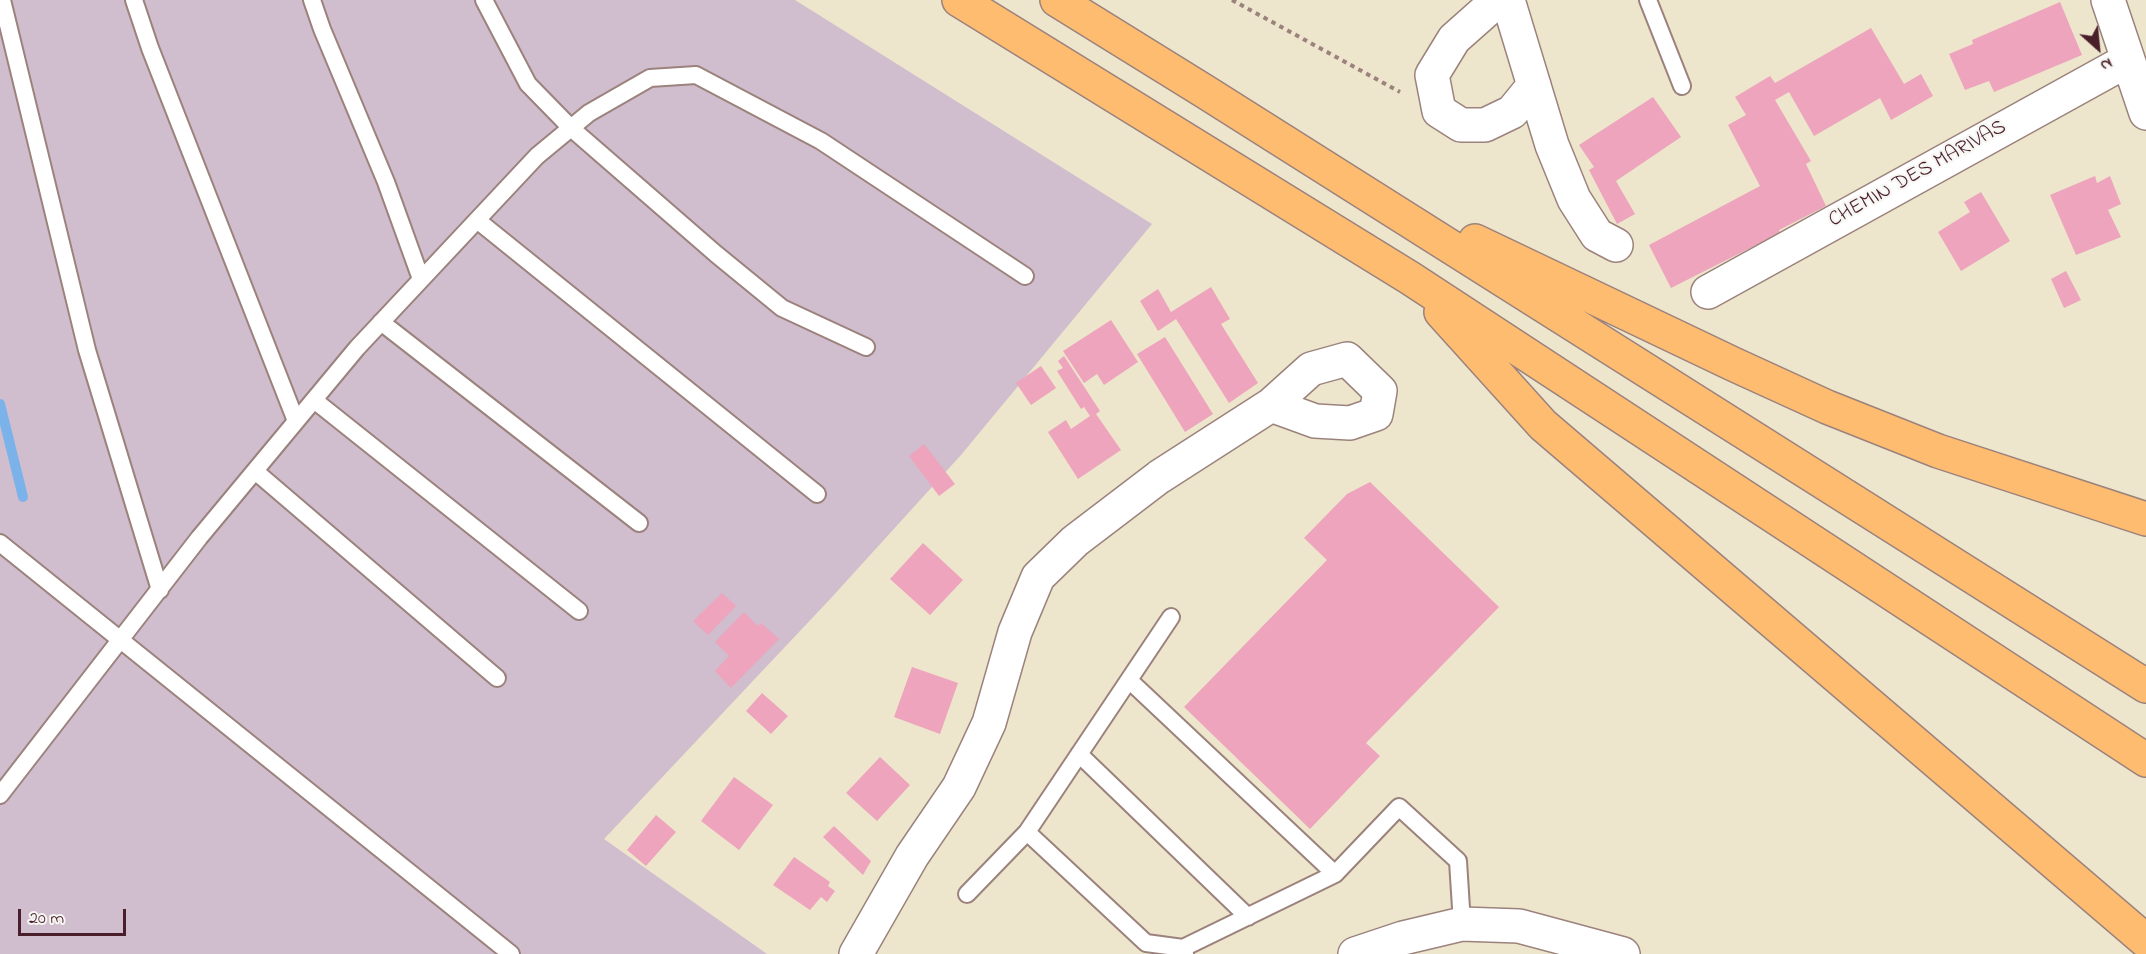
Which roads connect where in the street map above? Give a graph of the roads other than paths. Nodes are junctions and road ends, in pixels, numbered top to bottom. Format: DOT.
graph roads {
  1 [pos="2,0"];
  2 [pos="134,0"];
  3 [pos="312,0"];
  4 [pos="484,0"];
  5 [pos="959,0"];
  6 [pos="1057,0"];
  7 [pos="1498,0"];
  8 [pos="1508,0"];
  9 [pos="1648,0"];
  10 [pos="2108,0"];
  11 [pos="2128,60"];
  12 [pos="1534,85"];
  13 [pos="1682,86"];
  14 [pos="2146,113"];
  15 [pos="571,128"];
  16 [pos="1340,177"];
  17 [pos="477,220"];
  18 [pos="1616,245"];
  19 [pos="1025,276"];
  20 [pos="1410,278"];
  21 [pos="421,279"];
  22 [pos="1708,292"];
  23 [pos="381,322"];
  24 [pos="866,347"];
  25 [pos="314,400"];
  26 [pos="1271,405"];
  27 [pos="296,421"];
  28 [pos="255,471"];
  29 [pos="817,494"];
  30 [pos="2146,519"];
  31 [pos="639,523"];
  32 [pos="3,551"];
  33 [pos="160,590"];
  34 [pos="579,611"];
  35 [pos="1171,617"];
  36 [pos="122,640"];
  37 [pos="497,678"];
  38 [pos="1129,680"];
  39 [pos="2146,686"];
  40 [pos="1079,754"];
  41 [pos="2146,760"];
  42 [pos="0,795"];
  43 [pos="1027,832"];
  44 [pos="1335,874"];
  45 [pos="968,894"];
  46 [pos="1248,917"];
  47 [pos="1462,924"];
  48 [pos="2146,941"];
  49 [pos="1184,951"];
  50 [pos="510,954"];
  51 [pos="856,954"];
  52 [pos="1355,954"];
  53 [pos="1623,954"];
  1 -- 33 [label="lane"];
  2 -- 27 [label="lane"];
  3 -- 21 [label="lane"];
  4 -- 15 [label="lane"];
  5 -- 20 [label="highway"];
  6 -- 16 [label="highway"];
  7 -- 12 [label="street"];
  8 -- 12 [label="street"];
  9 -- 13 [label="lane"];
  10 -- 11 [label="street"];
  11 -- 14 [label="street"];
  11 -- 22 [label="street, CHEMIN DES MARIVAS"];
  12 -- 18 [label="street"];
  15 -- 17 [label="lane"];
  15 -- 19 [label="lane"];
  15 -- 24 [label="lane"];
  16 -- 30 [label="highway"];
  16 -- 39 [label="highway"];
  17 -- 21 [label="lane"];
  17 -- 29 [label="lane"];
  20 -- 41 [label="highway"];
  20 -- 48 [label="highway"];
  21 -- 23 [label="lane"];
  23 -- 25 [label="lane"];
  23 -- 31 [label="lane"];
  25 -- 27 [label="lane"];
  25 -- 34 [label="lane"];
  26 -- 51 [label="street"];
  27 -- 28 [label="lane"];
  28 -- 33 [label="lane"];
  28 -- 37 [label="lane"];
  32 -- 36 [label="lane"];
  33 -- 36 [label="lane"];
  35 -- 38 [label="lane"];
  36 -- 42 [label="lane"];
  36 -- 50 [label="lane"];
  38 -- 40 [label="lane"];
  38 -- 44 [label="lane"];
  40 -- 43 [label="lane"];
  40 -- 46 [label="lane"];
  43 -- 45 [label="lane"];
  43 -- 49 [label="lane"];
  44 -- 46 [label="lane"];
  44 -- 47 [label="lane"];
  46 -- 49 [label="lane"];
  47 -- 52 [label="street"];
  47 -- 53 [label="street"];
}
